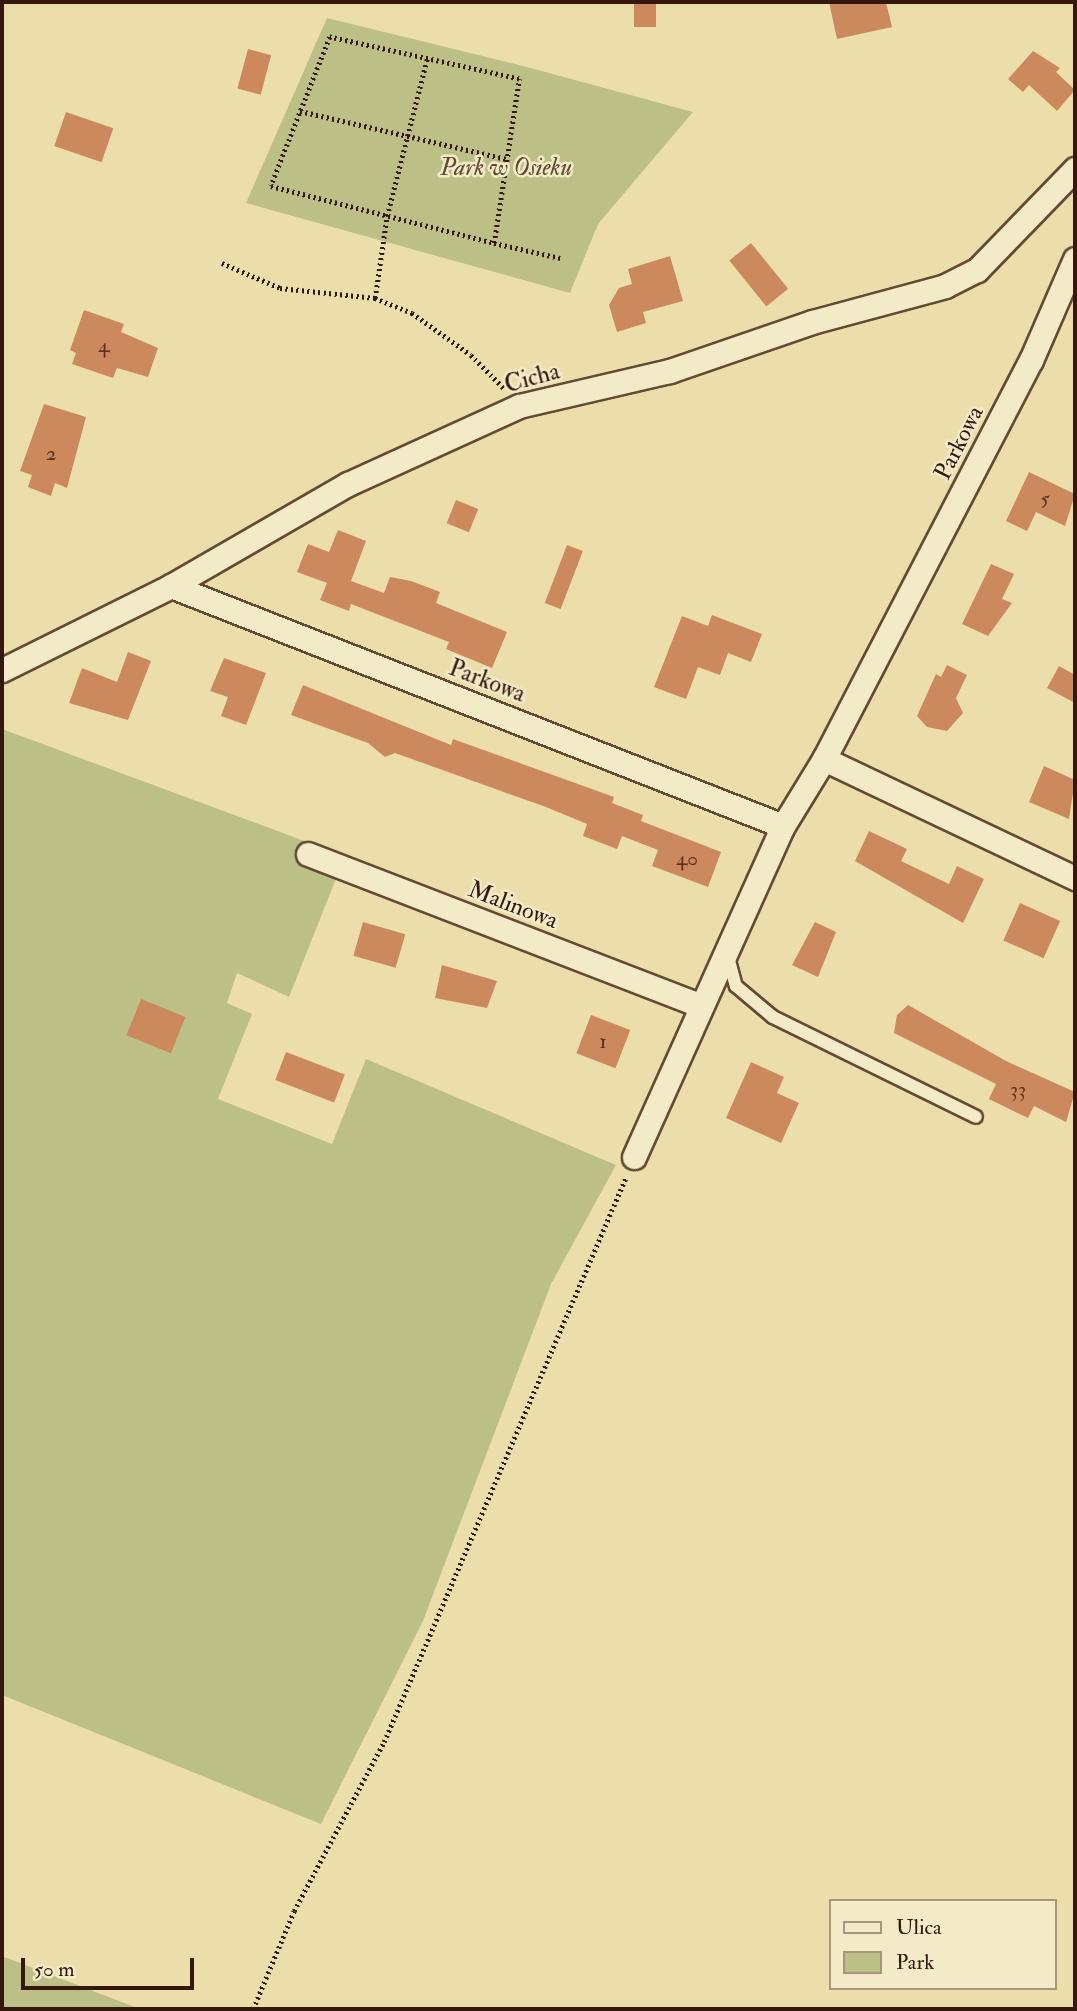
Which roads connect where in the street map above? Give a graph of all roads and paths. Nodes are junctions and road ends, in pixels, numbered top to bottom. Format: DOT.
graph roads {
  1 [pos="426,59"];
  2 [pos="300,110"];
  3 [pos="407,136"];
  4 [pos="506,159"];
  5 [pos="1075,169"];
  6 [pos="387,216"];
  7 [pos="494,243"];
  8 [pos="560,258"];
  9 [pos="1075,259"];
  10 [pos="222,263"];
  11 [pos="375,298"];
  12 [pos="519,406"];
  13 [pos="171,586"];
  14 [pos="2,670"];
  15 [pos="824,759"];
  16 [pos="783,826"];
  17 [pos="308,854"];
  18 [pos="1075,878"];
  19 [pos="725,950"];
  20 [pos="699,1005"];
  21 [pos="976,1117"];
  22 [pos="634,1157"];
  23 [pos="253,2009"];
  1 -- 2 [label="path"];
  1 -- 3 [label="path"];
  1 -- 4 [label="path"];
  2 -- 3 [label="path"];
  2 -- 6 [label="path"];
  3 -- 4 [label="path"];
  3 -- 6 [label="path"];
  4 -- 7 [label="path"];
  5 -- 12 [label="street, Cicha"];
  6 -- 7 [label="path"];
  6 -- 11 [label="path"];
  7 -- 8 [label="path"];
  9 -- 15 [label="street, Parkowa"];
  10 -- 11 [label="path"];
  11 -- 12 [label="path"];
  12 -- 13 [label="street, Cicha"];
  13 -- 14 [label="street, Cicha"];
  13 -- 16 [label="street, Parkowa"];
  15 -- 16 [label="street, Parkowa"];
  15 -- 18 [label="street"];
  16 -- 19 [label="street, Parkowa"];
  17 -- 20 [label="street, Malinowa"];
  19 -- 20 [label="street, Parkowa"];
  19 -- 21 [label="lane"];
  20 -- 22 [label="street, Parkowa"];
  22 -- 23 [label="path"];
}
